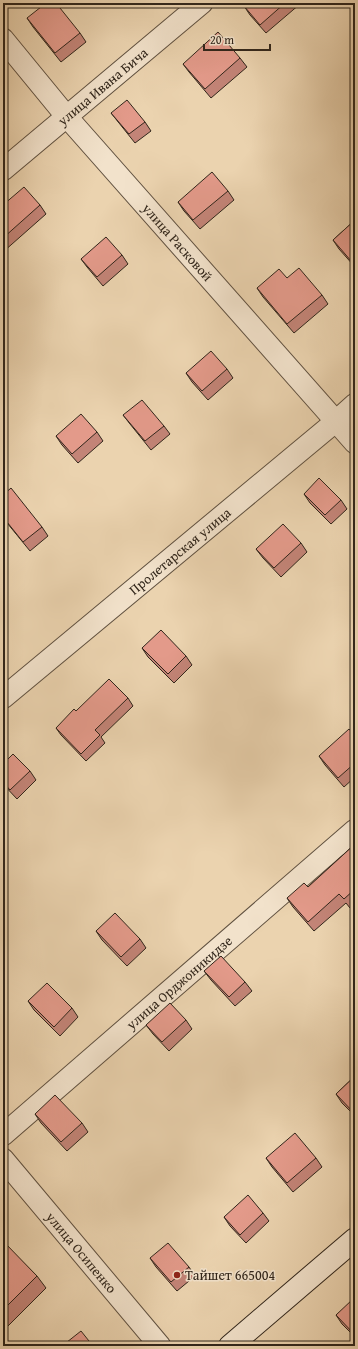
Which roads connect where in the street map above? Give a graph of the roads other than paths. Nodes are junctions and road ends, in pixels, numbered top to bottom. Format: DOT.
graph roads {
  1 [pos="202,3"];
  2 [pos="3,38"];
  3 [pos="67,116"];
  4 [pos="3,170"];
  5 [pos="355,404"];
  6 [pos="336,422"];
  7 [pos="355,443"];
  8 [pos="3,698"];
  9 [pos="355,830"];
  10 [pos="3,1135"];
  11 [pos="3,1159"];
  12 [pos="355,1239"];
  13 [pos="160,1346"];
  14 [pos="230,1346"];
  1 -- 3 [label="street, улица Ивана Бича"];
  2 -- 3 [label="street, улица Расковой"];
  3 -- 4 [label="street, улица Ивана Бича"];
  3 -- 6 [label="street, улица Расковой"];
  5 -- 6 [label="street, Пролетарская улица"];
  6 -- 7 [label="street, улица Расковой"];
  6 -- 8 [label="street, Пролетарская улица"];
  9 -- 10 [label="street, улица Орджоникидзе"];
  11 -- 13 [label="street, улица Осипенко"];
  12 -- 14 [label="main road"];
}
